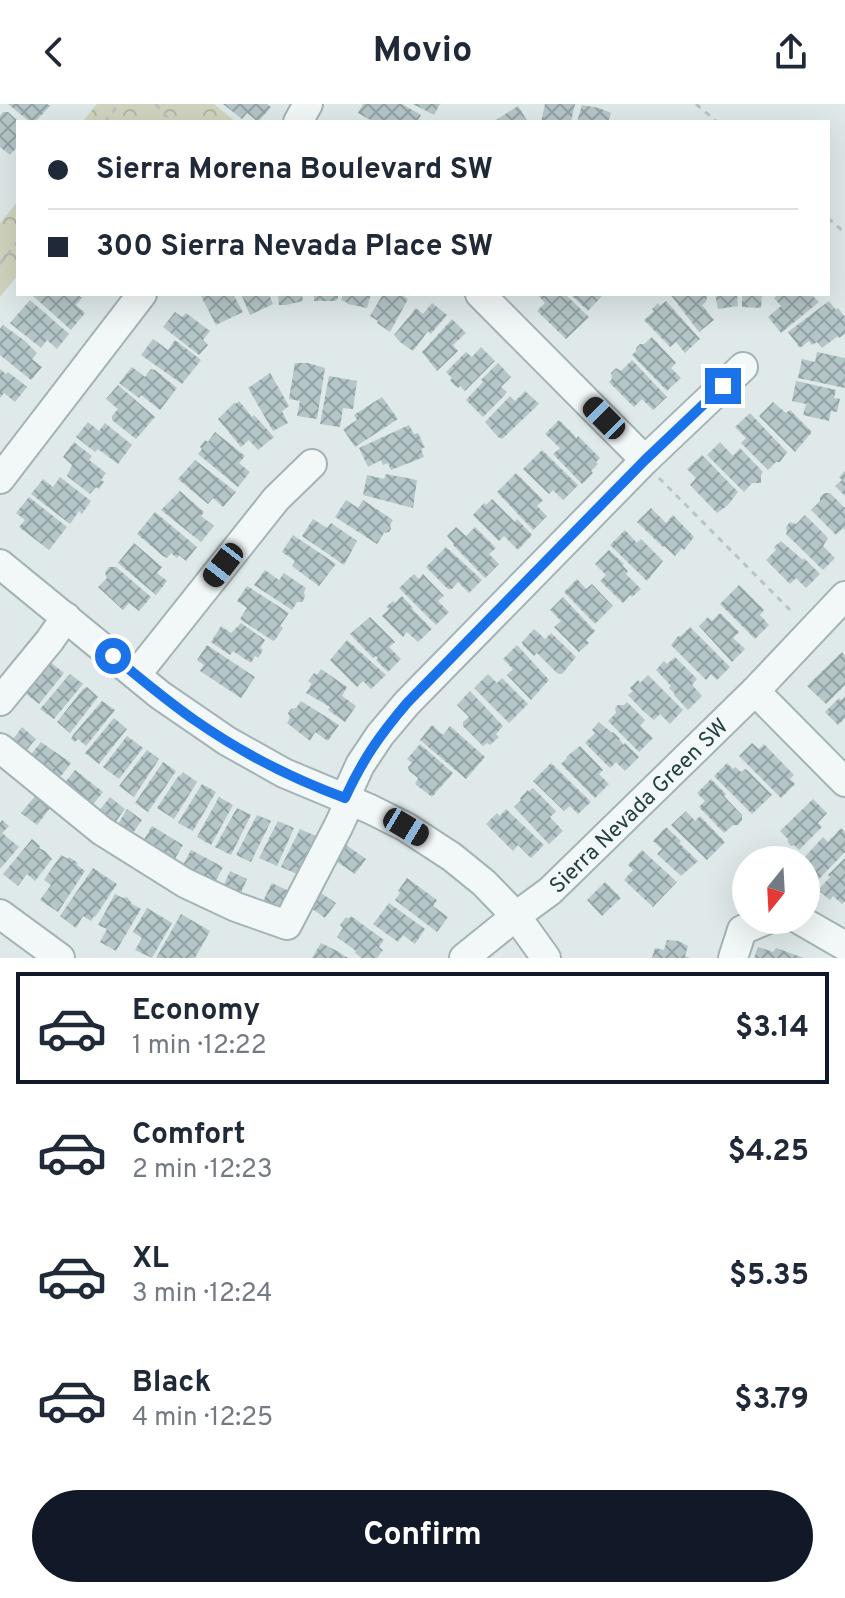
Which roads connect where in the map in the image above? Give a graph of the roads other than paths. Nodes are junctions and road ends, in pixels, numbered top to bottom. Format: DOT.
graph roads {
  1 [pos="140,296"];
  2 [pos="482,296"];
  3 [pos="743,367"];
  4 [pos="312,464"];
  5 [pos="650,467"];
  6 [pos="0,479"];
  7 [pos="0,564"];
  8 [pos="845,596"];
  9 [pos="66,617"];
  10 [pos="136,675"];
  11 [pos="755,691"];
  12 [pos="0,701"];
  13 [pos="0,748"];
  14 [pos="845,782"];
  15 [pos="345,798"];
  16 [pos="0,914"];
  17 [pos="516,916"];
  18 [pos="820,932"];
  19 [pos="741,934"];
  20 [pos="845,946"];
  21 [pos="60,958"];
  22 [pos="464,958"];
  23 [pos="546,958"];
  24 [pos="733,958"];
  1 -- 6 [label="street"];
  2 -- 5 [label="street"];
  3 -- 5 [label="street"];
  4 -- 10 [label="street"];
  5 -- 15 [label="street"];
  7 -- 9 [label="street"];
  8 -- 11 [label="street, Sierra Nevada Green SW"];
  9 -- 10 [label="street"];
  9 -- 12 [label="street"];
  10 -- 15 [label="street"];
  11 -- 14 [label="street"];
  11 -- 17 [label="street, Sierra Nevada Green SW"];
  13 -- 15 [label="street"];
  15 -- 17 [label="street"];
  16 -- 21 [label="street"];
  17 -- 22 [label="street, Sierra Nevada Green SW"];
  17 -- 23 [label="street"];
  18 -- 20 [label="street"];
  19 -- 24 [label="street"];
}
